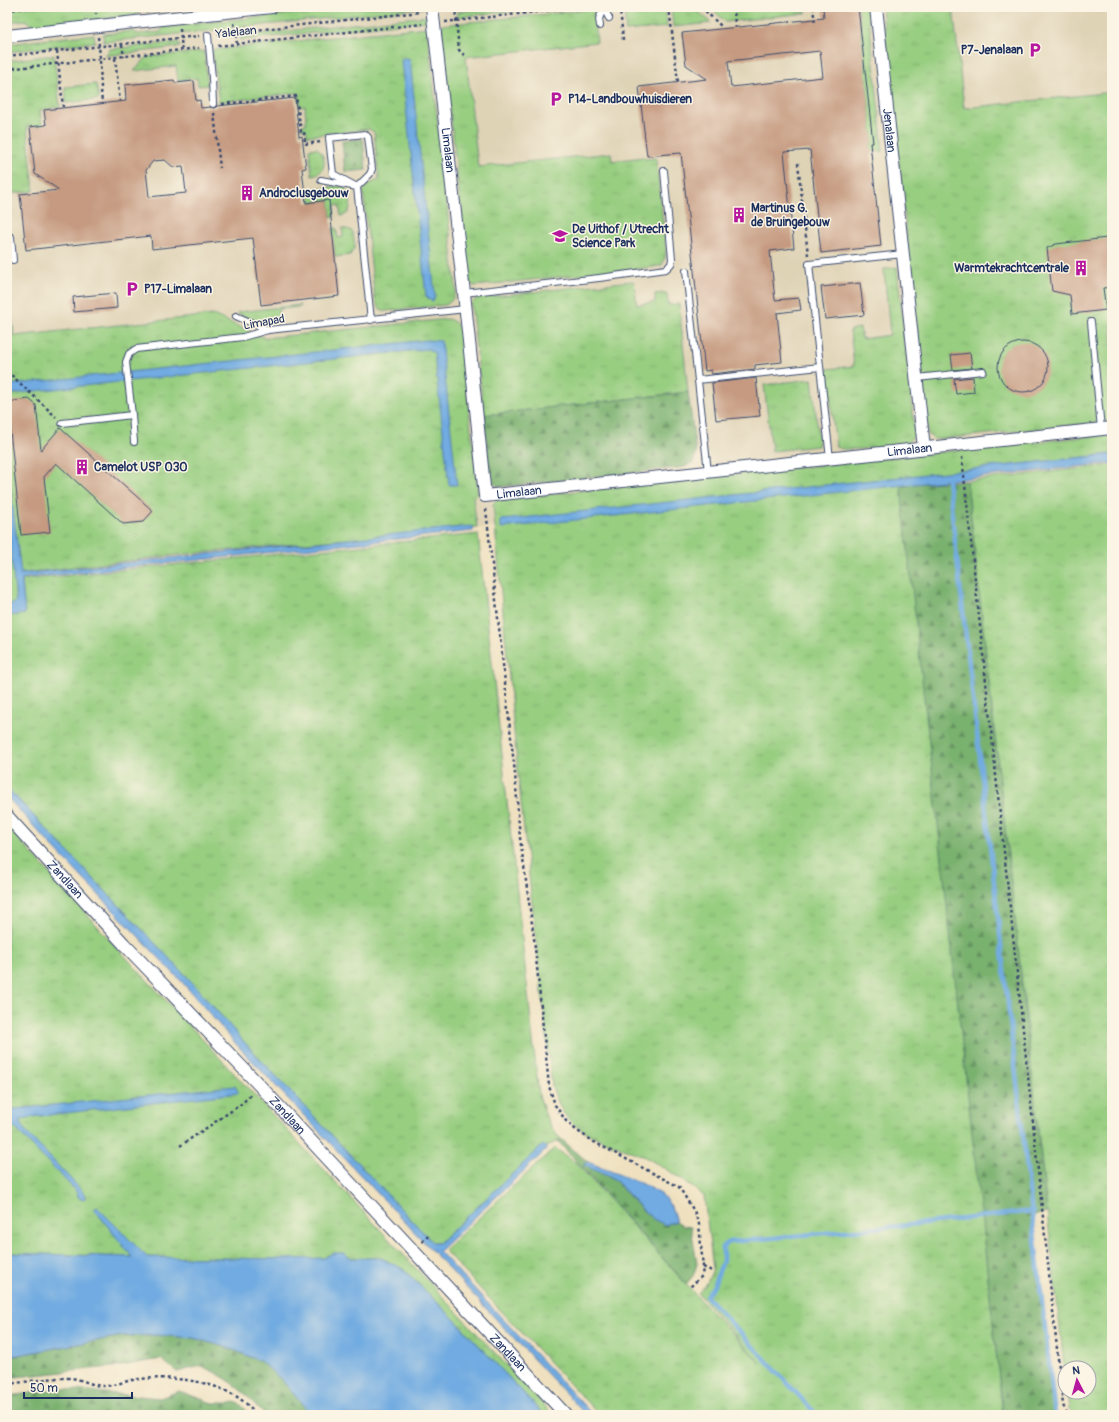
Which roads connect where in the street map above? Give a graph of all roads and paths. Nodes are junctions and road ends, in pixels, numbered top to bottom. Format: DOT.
graph roads {
  1 [pos="37,7"];
  2 [pos="272,7"];
  3 [pos="466,7"];
  4 [pos="582,7"];
  5 [pos="620,7"];
  6 [pos="669,7"];
  7 [pos="701,7"];
  8 [pos="734,7"];
  9 [pos="813,7"];
  10 [pos="876,7"];
  11 [pos="455,8"];
  12 [pos="603,8"];
  13 [pos="432,9"];
  14 [pos="7,10"];
  15 [pos="610,18"];
  16 [pos="456,20"];
  17 [pos="434,23"];
  18 [pos="600,26"];
  19 [pos="721,26"];
  20 [pos="815,26"];
  21 [pos="735,27"];
  22 [pos="208,35"];
  23 [pos="7,36"];
  24 [pos="181,38"];
  25 [pos="623,40"];
  26 [pos="122,44"];
  27 [pos="99,46"];
  28 [pos="209,47"];
  29 [pos="182,50"];
  30 [pos="57,51"];
  31 [pos="8,56"];
  32 [pos="124,57"];
  33 [pos="466,57"];
  34 [pos="115,58"];
  35 [pos="100,59"];
  36 [pos="58,64"];
  37 [pos="9,68"];
  38 [pos="678,82"];
  39 [pos="120,102"];
  40 [pos="102,103"];
  41 [pos="213,104"];
  42 [pos="63,107"];
  43 [pos="329,141"];
  44 [pos="798,163"];
  45 [pos="220,168"];
  46 [pos="664,171"];
  47 [pos="320,180"];
  48 [pos="357,187"];
  49 [pos="11,237"];
  50 [pos="903,254"];
  51 [pos="14,260"];
  52 [pos="809,264"];
  53 [pos="686,272"];
  54 [pos="464,293"];
  55 [pos="466,310"];
  56 [pos="236,316"];
  57 [pos="371,320"];
  58 [pos="1091,322"];
  59 [pos="268,330"];
  60 [pos="820,367"];
  61 [pos="7,371"];
  62 [pos="983,371"];
  63 [pos="917,378"];
  64 [pos="698,380"];
  65 [pos="132,415"];
  66 [pos="62,423"];
  67 [pos="1107,428"];
  68 [pos="134,442"];
  69 [pos="924,448"];
  70 [pos="830,459"];
  71 [pos="963,470"];
  72 [pos="708,472"];
  73 [pos="485,496"];
  74 [pos="7,816"];
  75 [pos="240,1105"];
  76 [pos="180,1146"];
  77 [pos="428,1236"];
  78 [pos="420,1243"];
  79 [pos="704,1267"];
  80 [pos="714,1272"];
  81 [pos="689,1288"];
  82 [pos="7,1384"];
  83 [pos="257,1415"];
  84 [pos="566,1415"];
  85 [pos="1069,1415"];
  1 -- 14 [label="path"];
  2 -- 23 [label="street, Yalelaan"];
  3 -- 11 [label="path, Yalelaan"];
  4 -- 16 [label="path"];
  5 -- 25 [label="path"];
  6 -- 38 [label="path"];
  7 -- 19 [label="path"];
  8 -- 21 [label="path"];
  9 -- 20 [label="path"];
  10 -- 50 [label="street, Jenalaan"];
  11 -- 13 [label="path, Yalelaan"];
  11 -- 16 [label="path"];
  12 -- 15 [label="lane"];
  12 -- 18 [label="lane"];
  13 -- 17 [label="street, Limalaan"];
  13 -- 22 [label="path, Yalelaan"];
  16 -- 17 [label="path"];
  16 -- 33 [label="path"];
  17 -- 28 [label="path"];
  17 -- 54 [label="street, Limalaan"];
  22 -- 24 [label="path, Yalelaan"];
  22 -- 28 [label="lane"];
  24 -- 26 [label="path, Yalelaan"];
  24 -- 29 [label="path"];
  26 -- 27 [label="path, Yalelaan"];
  26 -- 32 [label="path"];
  27 -- 30 [label="path, Yalelaan"];
  27 -- 35 [label="path"];
  28 -- 29 [label="path"];
  28 -- 41 [label="lane"];
  29 -- 32 [label="path"];
  30 -- 31 [label="path, Yalelaan"];
  30 -- 36 [label="path"];
  31 -- 37 [label="path"];
  32 -- 34 [label="path"];
  34 -- 35 [label="path"];
  34 -- 39 [label="path"];
  35 -- 36 [label="path"];
  35 -- 40 [label="path"];
  36 -- 37 [label="path"];
  36 -- 42 [label="path"];
  41 -- 43 [label="path"];
  41 -- 45 [label="path"];
  43 -- 48 [label="lane"];
  43 -- 48 [label="lane"];
  44 -- 52 [label="path"];
  46 -- 54 [label="lane"];
  47 -- 48 [label="lane"];
  48 -- 57 [label="lane"];
  49 -- 51 [label="lane"];
  50 -- 52 [label="lane"];
  50 -- 63 [label="street, Jenalaan"];
  52 -- 60 [label="lane"];
  53 -- 64 [label="lane"];
  54 -- 55 [label="street, Limalaan"];
  55 -- 57 [label="lane, Limapad"];
  55 -- 73 [label="street, Limalaan"];
  56 -- 59 [label="lane"];
  57 -- 59 [label="lane, Limapad"];
  58 -- 67 [label="lane"];
  59 -- 65 [label="lane, Limapad"];
  60 -- 64 [label="lane"];
  60 -- 70 [label="lane"];
  61 -- 66 [label="path"];
  62 -- 63 [label="lane"];
  63 -- 69 [label="street, Jenalaan"];
  64 -- 72 [label="lane"];
  65 -- 66 [label="lane"];
  65 -- 68 [label="lane, Limapad"];
  67 -- 69 [label="street, Limalaan"];
  69 -- 70 [label="street, Limalaan"];
  70 -- 72 [label="street, Limalaan"];
  71 -- 85 [label="path"];
  72 -- 73 [label="street, Limalaan"];
  73 -- 79 [label="path"];
  74 -- 84 [label="street, Zandlaan"];
  75 -- 76 [label="path"];
  77 -- 78 [label="path"];
  79 -- 80 [label="path"];
  79 -- 81 [label="path"];
  82 -- 83 [label="path"];
}
